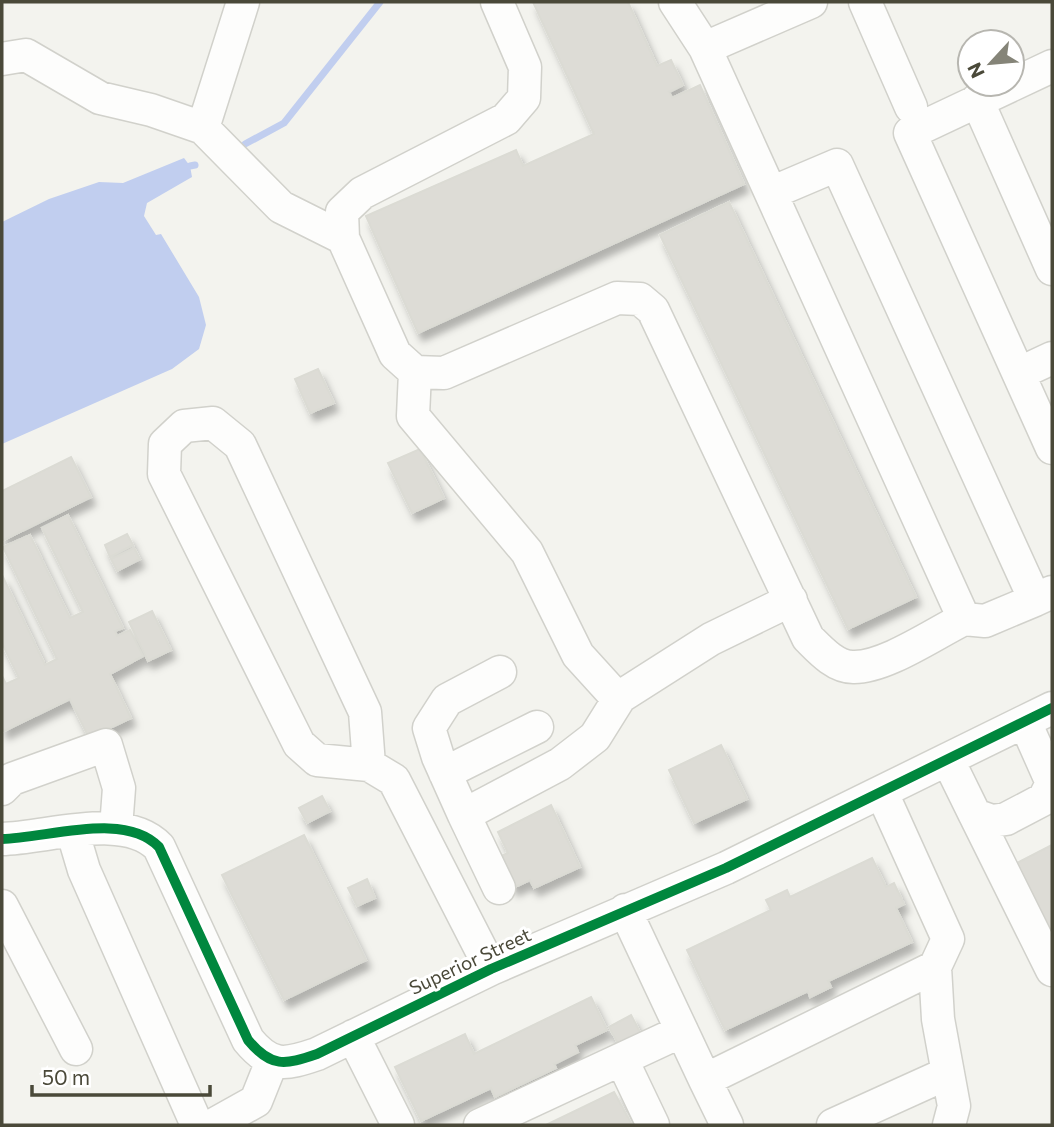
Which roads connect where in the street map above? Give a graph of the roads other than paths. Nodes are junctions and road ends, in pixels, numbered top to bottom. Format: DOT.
graph roads {
  1 [pos="243,2"];
  2 [pos="497,2"];
  3 [pos="675,2"];
  4 [pos="811,2"];
  5 [pos="865,2"];
  6 [pos="705,48"];
  7 [pos="2,59"];
  8 [pos="1052,66"];
  9 [pos="977,100"];
  10 [pos="911,107"];
  11 [pos="203,128"];
  12 [pos="771,193"];
  13 [pos="342,238"];
  14 [pos="1052,269"];
  15 [pos="1052,358"];
  16 [pos="415,372"];
  17 [pos="1020,373"];
  18 [pos="1052,448"];
  19 [pos="1044,596"];
  20 [pos="791,600"];
  21 [pos="964,619"];
  22 [pos="500,672"];
  23 [pos="618,699"];
  24 [pos="1038,715"];
  25 [pos="537,727"];
  26 [pos="948,760"];
  27 [pos="369,765"];
  28 [pos="445,773"];
  29 [pos="2,789"];
  30 [pos="882,793"];
  31 [pos="975,815"];
  32 [pos="464,816"];
  33 [pos="116,828"];
  34 [pos="73,833"];
  35 [pos="2,839"];
  36 [pos="499,888"];
  37 [pos="2,906"];
  38 [pos="625,910"];
  39 [pos="935,967"];
  40 [pos="491,969"];
  41 [pos="1052,970"];
  42 [pos="682,1031"];
  43 [pos="354,1037"];
  44 [pos="76,1049"];
  45 [pos="622,1060"];
  46 [pos="272,1061"];
  47 [pos="948,1073"];
  48 [pos="705,1080"];
  49 [pos="197,1125"];
  50 [pos="213,1125"];
  51 [pos="398,1125"];
  52 [pos="480,1125"];
  53 [pos="653,1125"];
  54 [pos="727,1125"];
  55 [pos="833,1125"];
  56 [pos="949,1125"];
  1 -- 11 [label="street"];
  2 -- 13 [label="street"];
  3 -- 6 [label="street"];
  4 -- 6 [label="street"];
  5 -- 10 [label="street"];
  6 -- 12 [label="street"];
  7 -- 11 [label="street"];
  8 -- 9 [label="street"];
  9 -- 14 [label="street"];
  9 -- 17 [label="street"];
  11 -- 13 [label="street"];
  12 -- 19 [label="street"];
  12 -- 21 [label="street"];
  13 -- 16 [label="street"];
  15 -- 17 [label="street"];
  16 -- 20 [label="street"];
  16 -- 23 [label="street"];
  17 -- 18 [label="street"];
  19 -- 21 [label="street"];
  20 -- 21 [label="street"];
  20 -- 23 [label="street"];
  22 -- 28 [label="street"];
  23 -- 32 [label="street"];
  24 -- 26 [label="street, Superior Street"];
  24 -- 31 [label="street"];
  25 -- 28 [label="street"];
  26 -- 30 [label="street, Superior Street"];
  26 -- 31 [label="street"];
  27 -- 27 [label="street"];
  27 -- 40 [label="street"];
  28 -- 32 [label="street"];
  29 -- 33 [label="street"];
  30 -- 38 [label="street, Superior Street"];
  30 -- 39 [label="street"];
  31 -- 41 [label="street"];
  32 -- 36 [label="street"];
  33 -- 34 [label="street"];
  33 -- 46 [label="street"];
  34 -- 35 [label="street"];
  34 -- 49 [label="street"];
  37 -- 44 [label="street"];
  38 -- 40 [label="street, Superior Street"];
  38 -- 42 [label="street"];
  39 -- 47 [label="street"];
  39 -- 48 [label="street"];
  40 -- 43 [label="street, Superior Street"];
  42 -- 45 [label="street"];
  42 -- 48 [label="street"];
  43 -- 46 [label="street, Superior Street"];
  43 -- 51 [label="street"];
  45 -- 52 [label="street"];
  45 -- 53 [label="street"];
  46 -- 50 [label="street"];
  47 -- 55 [label="street"];
  47 -- 56 [label="street"];
  48 -- 54 [label="street"];
}
